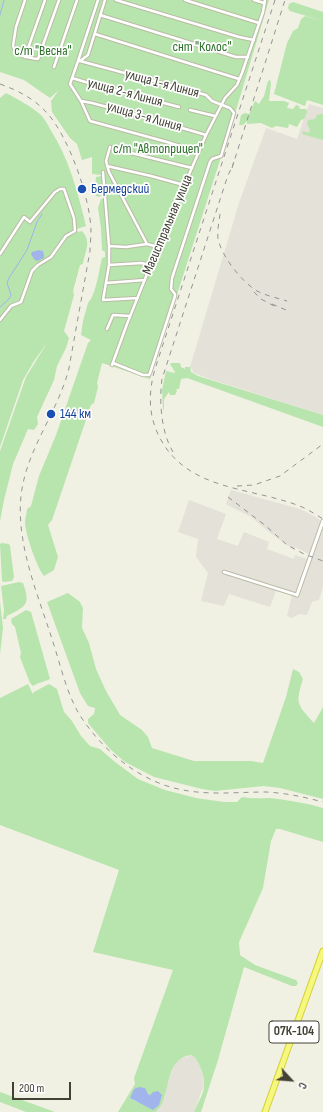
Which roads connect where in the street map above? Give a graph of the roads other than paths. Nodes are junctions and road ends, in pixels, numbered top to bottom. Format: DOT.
graph roads {
  1 [pos="25,0"];
  2 [pos="45,0"];
  3 [pos="59,0"];
  4 [pos="77,0"];
  5 [pos="98,0"];
  6 [pos="105,0"];
  7 [pos="116,0"];
  8 [pos="185,0"];
  9 [pos="254,0"];
  10 [pos="265,1"];
  11 [pos="100,15"];
  12 [pos="259,23"];
  13 [pos="94,34"];
  14 [pos="254,40"];
  15 [pos="25,57"];
  16 [pos="248,57"];
  17 [pos="79,61"];
  18 [pos="54,67"];
  19 [pos="72,78"];
  20 [pos="239,79"];
  21 [pos="80,101"];
  22 [pos="222,105"];
  23 [pos="179,107"];
  24 [pos="190,110"];
  25 [pos="215,116"];
  26 [pos="206,135"];
  27 [pos="110,147"];
  28 [pos="115,148"];
  29 [pos="199,152"];
  30 [pos="107,166"];
  31 [pos="192,168"];
  32 [pos="103,172"];
  33 [pos="184,185"];
  34 [pos="147,244"];
  35 [pos="109,246"];
  36 [pos="158,247"];
  37 [pos="0,254"];
  38 [pos="109,265"];
  39 [pos="151,265"];
  40 [pos="145,280"];
  41 [pos="106,283"];
  42 [pos="138,298"];
  43 [pos="130,316"];
  44 [pos="0,320"];
  45 [pos="107,329"];
  46 [pos="112,364"];
  47 [pos="323,521"];
  48 [pos="224,572"];
  49 [pos="297,595"];
  50 [pos="323,951"];
  51 [pos="265,1112"];
  1 -- 15 [label="street"];
  2 -- 15 [label="street"];
  3 -- 15 [label="street"];
  4 -- 18 [label="street"];
  5 -- 17 [label="street"];
  6 -- 11 [label="street"];
  7 -- 14 [label="street"];
  8 -- 12 [label="street"];
  9 -- 10 [label="street"];
  10 -- 12 [label="street, Магистральная улица"];
  11 -- 13 [label="street"];
  11 -- 16 [label="street"];
  12 -- 14 [label="street, Магистральная улица"];
  13 -- 17 [label="street"];
  13 -- 20 [label="street"];
  14 -- 16 [label="street, Магистральная улица"];
  16 -- 20 [label="street, Магистральная улица"];
  17 -- 19 [label="street"];
  17 -- 22 [label="street, улица 1-я Линия"];
  19 -- 21 [label="street"];
  19 -- 23 [label="street, улица 2-я Линия"];
  20 -- 22 [label="street, Магистральная улица"];
  21 -- 26 [label="street, улица 3-я Линия"];
  21 -- 29 [label="street"];
  22 -- 25 [label="street, Магистральная улица"];
  22 -- 46 [label="street, улица 1-я Линия"];
  24 -- 25 [label="street"];
  25 -- 26 [label="street, Магистральная улица"];
  26 -- 29 [label="street, Магистральная улица"];
  27 -- 30 [label="street"];
  28 -- 31 [label="street"];
  29 -- 31 [label="street, Магистральная улица"];
  30 -- 33 [label="street"];
  30 -- 34 [label="street"];
  31 -- 33 [label="street, Магистральная улица"];
  32 -- 35 [label="street"];
  33 -- 36 [label="street, Магистральная улица"];
  34 -- 35 [label="street"];
  34 -- 36 [label="street"];
  35 -- 38 [label="street"];
  36 -- 39 [label="street, Магистральная улица"];
  37 -- 44 [label="street"];
  38 -- 39 [label="street"];
  38 -- 41 [label="street"];
  39 -- 40 [label="street, Магистральная улица"];
  40 -- 41 [label="street"];
  40 -- 42 [label="street, Магистральная улица"];
  41 -- 42 [label="street"];
  42 -- 43 [label="street, Магистральная улица"];
  43 -- 45 [label="street"];
  43 -- 46 [label="street, Магистральная улица"];
  47 -- 49 [label="street"];
  48 -- 49 [label="street"];
  50 -- 51 [label="highway, 07К-104"];
}
